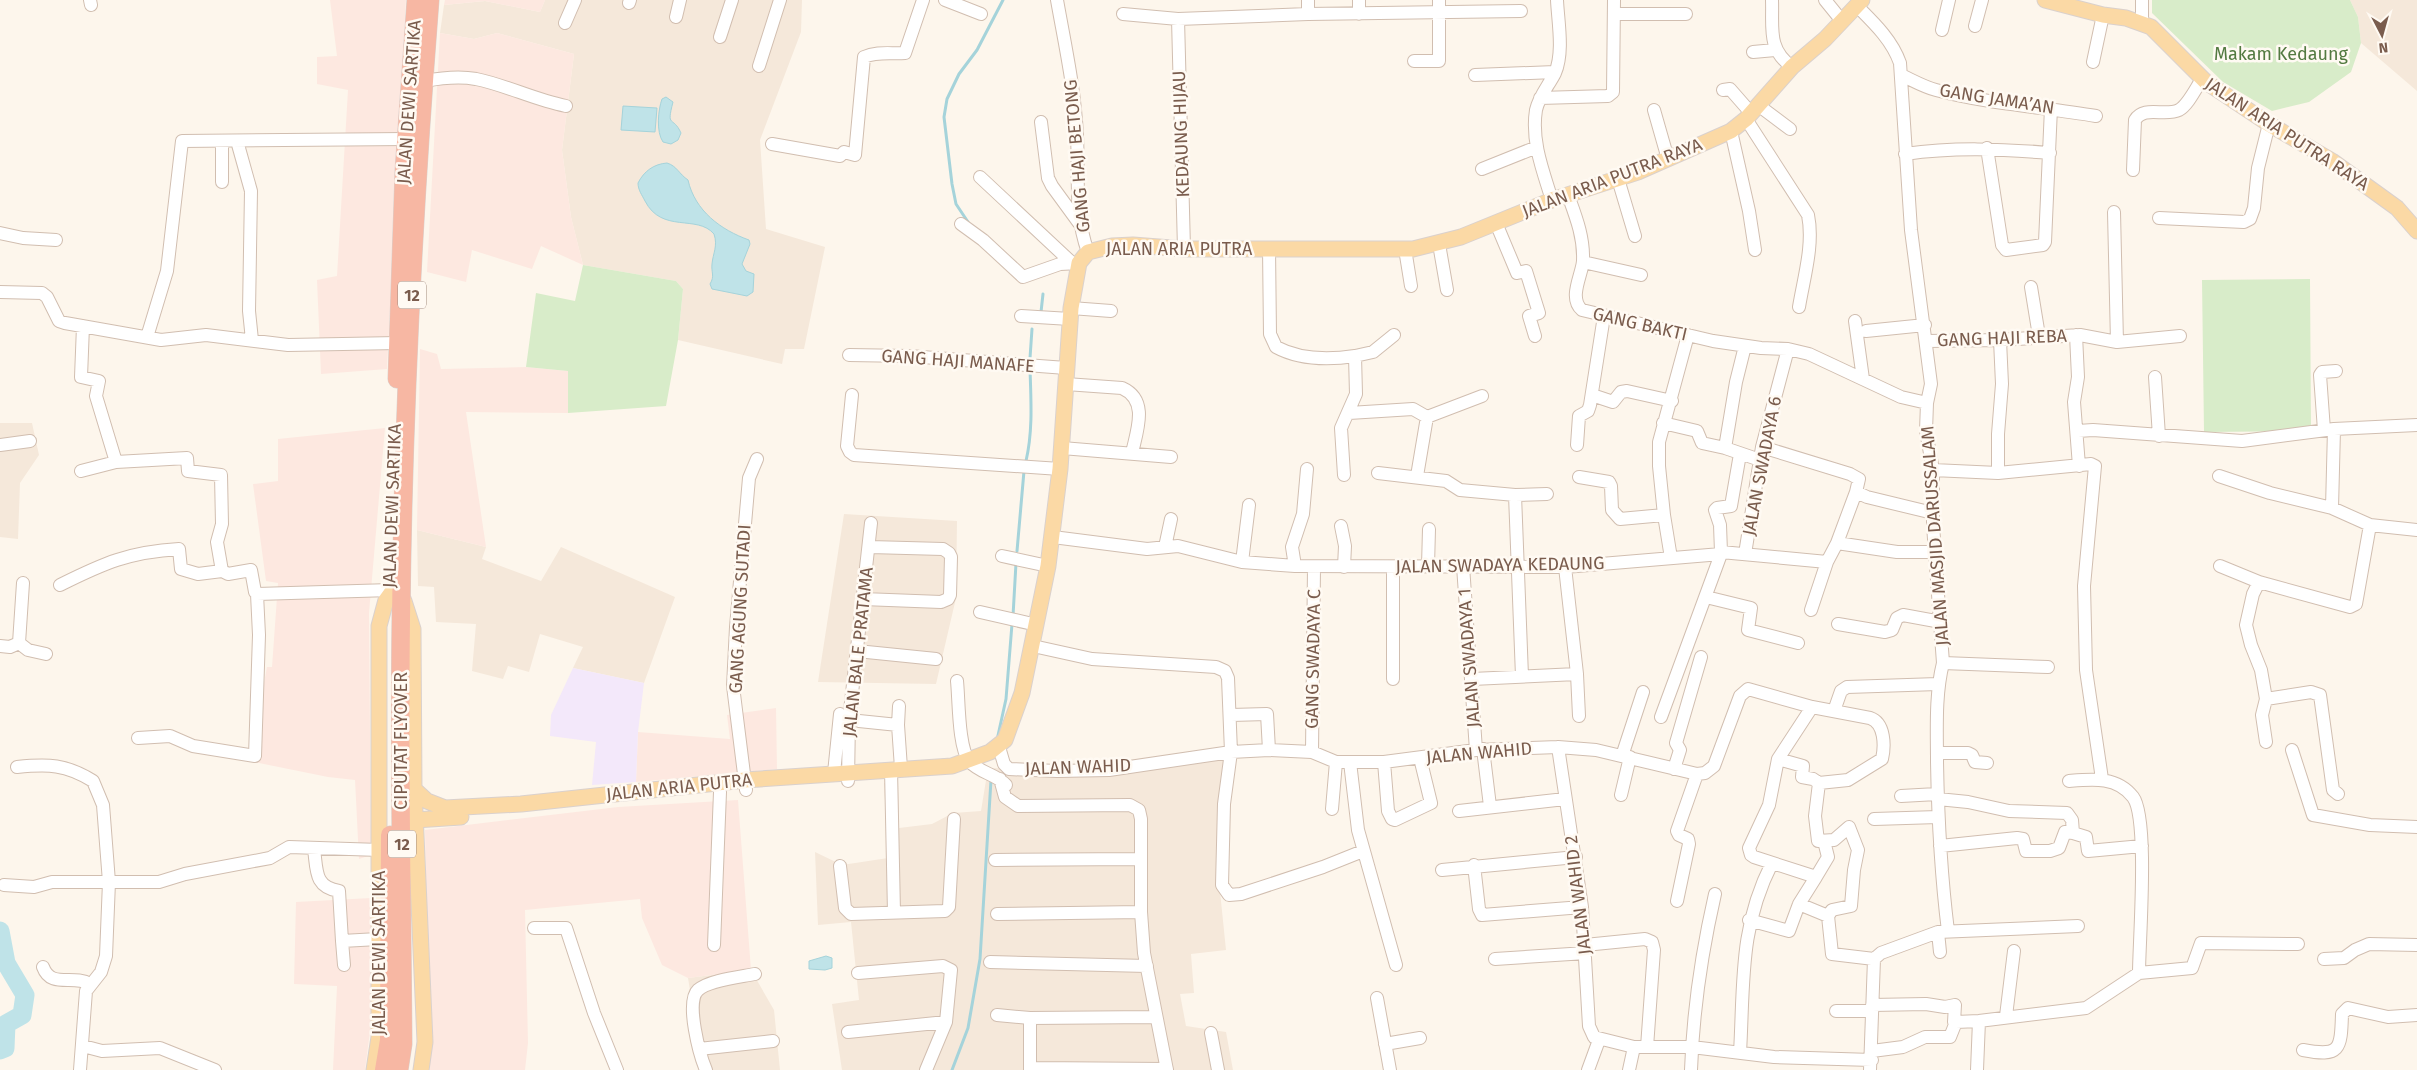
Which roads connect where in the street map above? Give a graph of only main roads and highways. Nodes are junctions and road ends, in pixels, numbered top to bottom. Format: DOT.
graph roads {
  1 [pos="416,0"];
  2 [pos="430,0"];
  3 [pos="2045,0"];
  4 [pos="1859,3"];
  5 [pos="411,171"];
  6 [pos="2417,231"];
  7 [pos="1423,247"];
  8 [pos="395,591"];
  9 [pos="396,618"];
  10 [pos="746,785"];
  11 [pos="414,789"];
  12 [pos="522,808"];
  13 [pos="415,820"];
  14 [pos="379,1068"];
  15 [pos="419,1068"];
  16 [pos="399,1070"];
  1 -- 5 [label="highway, JALAN DEWI SARTIKA / 12"];
  2 -- 5 [label="highway, JALAN DEWI SARTIKA / 12"];
  3 -- 6 [label="main road, JALAN ARIA PUTRA RAYA"];
  4 -- 7 [label="main road, JALAN ARIA PUTRA RAYA"];
  5 -- 8 [label="highway, JALAN DEWI SARTIKA / 12"];
  5 -- 8 [label="highway, JALAN DEWI SARTIKA / 12"];
  7 -- 10 [label="main road, JALAN ARIA PUTRA"];
  8 -- 9 [label="highway, CIPUTAT FLYOVER / 12"];
  8 -- 11 [label="main road, JALAN DEWI SARTIKA"];
  8 -- 14 [label="main road, JALAN DEWI SARTIKA"];
  9 -- 14 [label="highway, CIPUTAT FLYOVER / 12"];
  9 -- 16 [label="highway, CIPUTAT FLYOVER / 12"];
  10 -- 12 [label="main road, JALAN ARIA PUTRA"];
  10 -- 12 [label="main road, JALAN ARIA PUTRA"];
  11 -- 12 [label="main road, JALAN ARIA PUTRA"];
  11 -- 13 [label="main road, JALAN DEWI SARTIKA"];
  12 -- 13 [label="main road, JALAN ARIA PUTRA"];
  13 -- 15 [label="main road, JALAN DEWI SARTIKA"];
}
